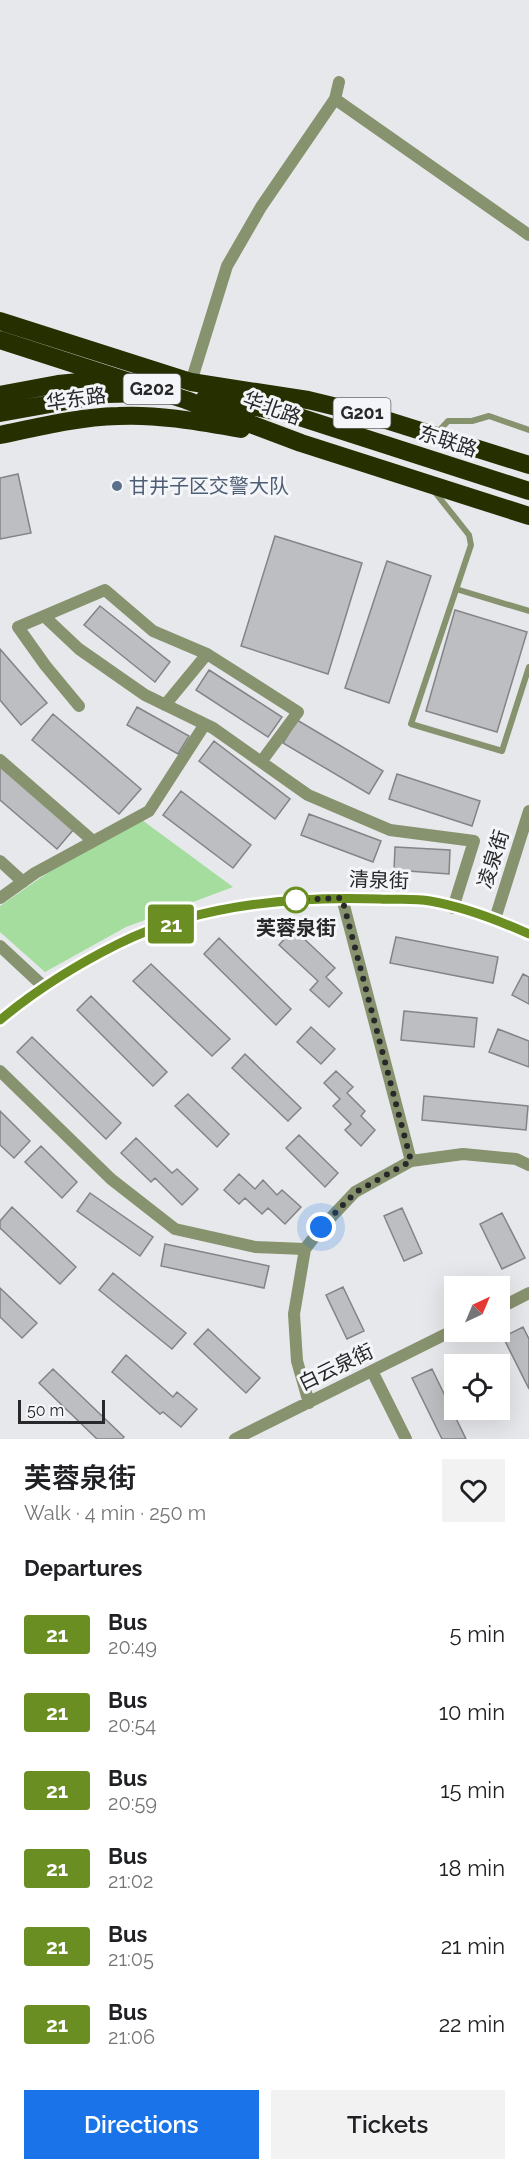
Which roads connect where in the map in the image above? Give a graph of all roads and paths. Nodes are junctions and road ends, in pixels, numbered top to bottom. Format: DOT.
graph roads {
  1 [pos="339,82"];
  2 [pos="335,99"];
  3 [pos="529,236"];
  4 [pos="0,321"];
  5 [pos="0,340"];
  6 [pos="119,378"];
  7 [pos="191,382"];
  8 [pos="0,395"];
  9 [pos="0,413"];
  10 [pos="529,430"];
  11 [pos="0,435"];
  12 [pos="436,435"];
  13 [pos="301,443"];
  14 [pos="529,465"];
  15 [pos="429,484"];
  16 [pos="529,491"];
  17 [pos="529,516"];
  18 [pos="456,590"];
  19 [pos="529,611"];
  20 [pos="45,617"];
  21 [pos="207,654"];
  22 [pos="529,667"];
  23 [pos="165,705"];
  24 [pos="80,706"];
  25 [pos="205,724"];
  26 [pos="0,760"];
  27 [pos="261,762"];
  28 [pos="529,811"];
  29 [pos="529,836"];
  30 [pos="93,841"];
  31 [pos="0,861"];
  32 [pos="23,882"];
  33 [pos="0,898"];
  34 [pos="342,898"];
  35 [pos="453,908"];
  36 [pos="498,921"];
  37 [pos="529,934"];
  38 [pos="0,946"];
  39 [pos="43,986"];
  40 [pos="0,1020"];
  41 [pos="0,1071"];
  42 [pos="411,1161"];
  43 [pos="529,1165"];
  44 [pos="305,1249"];
  45 [pos="529,1293"];
  46 [pos="510,1303"];
  47 [pos="444,1335"];
  48 [pos="372,1371"];
  49 [pos="309,1402"];
  50 [pos="235,1439"];
  51 [pos="406,1439"];
  1 -- 2 [label="street"];
  2 -- 3 [label="street"];
  2 -- 7 [label="street"];
  4 -- 7 [label="highway, 华北路 / G202"];
  5 -- 6 [label="highway, 华北路 / G202"];
  6 -- 8 [label="highway, 华东路"];
  6 -- 13 [label="highway, 华北路 / G202"];
  7 -- 12 [label="highway, 华北路 / G201"];
  9 -- 16 [label="highway, 东联路"];
  10 -- 12 [label="lane"];
  11 -- 13 [label="highway, 华东路 / G201"];
  12 -- 14 [label="highway, 华北路 / G201"];
  13 -- 15 [label="highway, 华北路 / G201"];
  15 -- 17 [label="highway, 华北路 / G201"];
  15 -- 18 [label="lane"];
  18 -- 19 [label="lane"];
  18 -- 22 [label="lane"];
  20 -- 21 [label="street"];
  20 -- 23 [label="street"];
  20 -- 24 [label="street"];
  21 -- 23 [label="street"];
  21 -- 27 [label="street"];
  23 -- 25 [label="street"];
  25 -- 27 [label="street"];
  25 -- 30 [label="street"];
  26 -- 30 [label="street"];
  27 -- 35 [label="street"];
  28 -- 36 [label="street, 凌泉街"];
  29 -- 36 [label="street, 凌泉街"];
  30 -- 32 [label="street"];
  31 -- 32 [label="street"];
  32 -- 33 [label="street"];
  34 -- 35 [label="street, 清泉街"];
  34 -- 39 [label="street, 清泉街"];
  34 -- 42 [label="street"];
  35 -- 36 [label="street, 清泉街"];
  36 -- 37 [label="street, 清泉街"];
  38 -- 39 [label="street"];
  39 -- 40 [label="street, 清泉街"];
  41 -- 44 [label="street"];
  42 -- 43 [label="street"];
  42 -- 44 [label="street"];
  44 -- 49 [label="street"];
  45 -- 46 [label="street"];
  47 -- 48 [label="street, 白云泉街"];
  48 -- 49 [label="street, 白云泉街"];
  48 -- 51 [label="street"];
  49 -- 50 [label="street, 白云泉街"];
}
